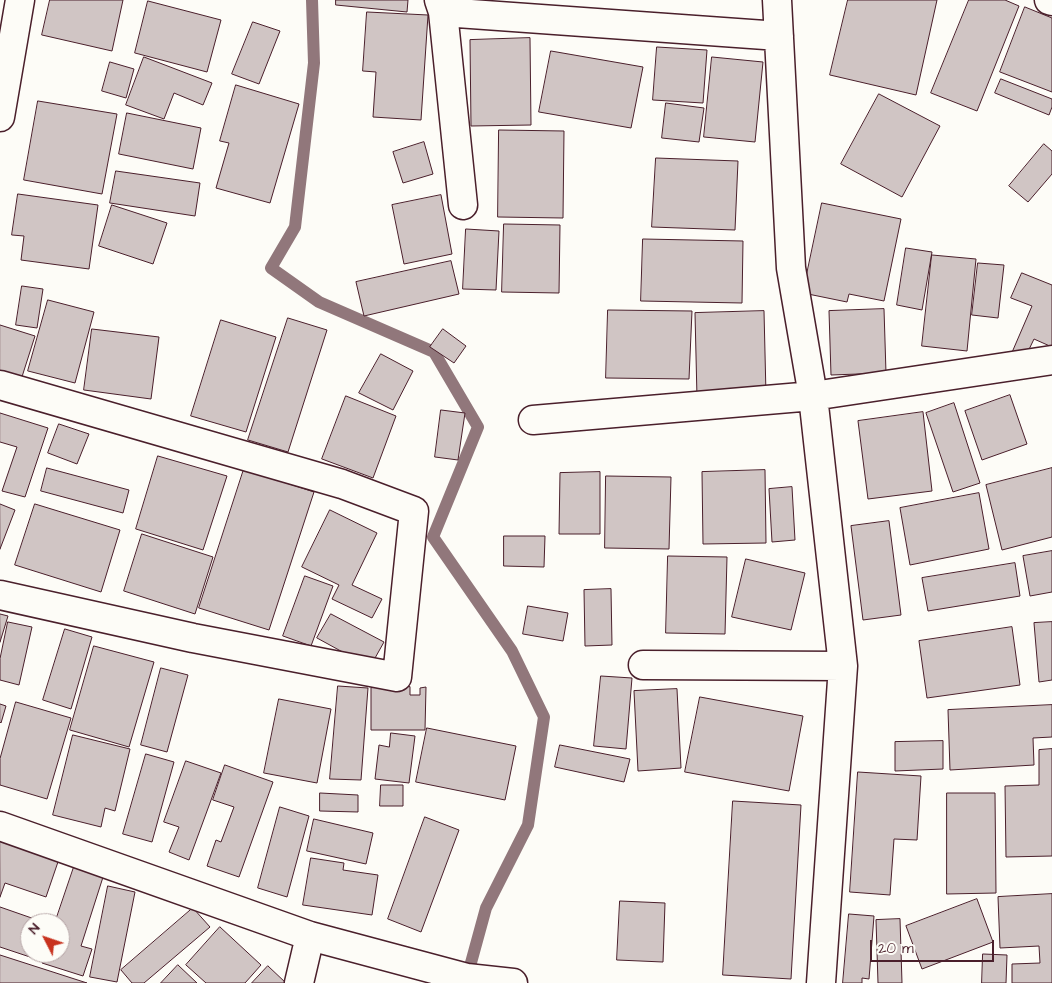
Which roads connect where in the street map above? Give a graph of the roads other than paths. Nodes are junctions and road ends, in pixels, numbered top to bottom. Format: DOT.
graph roads {
  1 [pos="20,0"];
  2 [pos="777,0"];
  3 [pos="441,6"];
  4 [pos="779,36"];
  5 [pos="0,117"];
  6 [pos="463,205"];
  7 [pos="1052,360"];
  8 [pos="0,385"];
  9 [pos="813,396"];
  10 [pos="532,420"];
  11 [pos="0,595"];
  12 [pos="643,665"];
  13 [pos="843,666"];
  14 [pos="0,826"];
  15 [pos="310,936"];
  16 [pos="299,983"];
  17 [pos="513,983"];
  18 [pos="821,983"];
  1 -- 5 [label="street"];
  2 -- 4 [label="street"];
  3 -- 4 [label="street"];
  3 -- 6 [label="street"];
  4 -- 9 [label="street"];
  7 -- 9 [label="street"];
  8 -- 11 [label="street"];
  9 -- 10 [label="street"];
  9 -- 13 [label="street"];
  12 -- 13 [label="street"];
  13 -- 18 [label="street"];
  14 -- 15 [label="street"];
  15 -- 16 [label="street"];
  15 -- 17 [label="street"];
}
